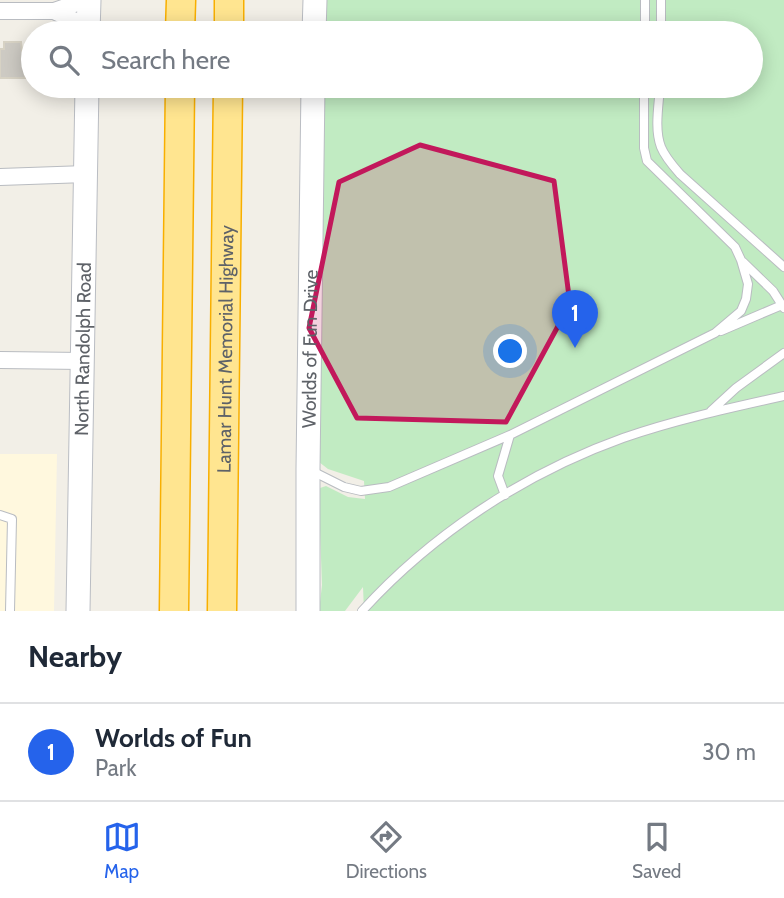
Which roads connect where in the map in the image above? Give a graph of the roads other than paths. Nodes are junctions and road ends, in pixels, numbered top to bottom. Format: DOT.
graph roads {
  1 [pos="87,0"];
  2 [pos="181,0"];
  3 [pos="229,0"];
  4 [pos="314,0"];
  5 [pos="645,0"];
  6 [pos="661,0"];
  7 [pos="0,11"];
  8 [pos="54,11"];
  9 [pos="72,21"];
  10 [pos="88,21"];
  11 [pos="180,21"];
  12 [pos="229,21"];
  13 [pos="314,21"];
  14 [pos="645,21"];
  15 [pos="661,21"];
  16 [pos="88,98"];
  17 [pos="180,98"];
  18 [pos="228,98"];
  19 [pos="313,98"];
  20 [pos="644,98"];
  21 [pos="660,98"];
  22 [pos="86,174"];
  23 [pos="0,177"];
  24 [pos="741,260"];
  25 [pos="784,267"];
  26 [pos="783,306"];
  27 [pos="715,333"];
  28 [pos="784,353"];
  29 [pos="0,360"];
  30 [pos="83,361"];
  31 [pos="784,396"];
  32 [pos="709,413"];
  33 [pos="510,435"];
  34 [pos="308,469"];
  35 [pos="505,495"];
  36 [pos="0,515"];
  37 [pos="10,611"];
  38 [pos="78,611"];
  39 [pos="174,611"];
  40 [pos="222,611"];
  41 [pos="308,611"];
  42 [pos="362,611"];
  1 -- 8 [label="street"];
  1 -- 10 [label="main road"];
  2 -- 11 [label="highway"];
  3 -- 12 [label="highway"];
  4 -- 13 [label="main road"];
  5 -- 14 [label="lane"];
  6 -- 15 [label="lane"];
  7 -- 8 [label="street"];
  8 -- 9 [label="street"];
  16 -- 22 [label="main road, North Randolph Road"];
  17 -- 39 [label="highway"];
  18 -- 40 [label="highway, Lamar Hunt Memorial Highway"];
  19 -- 34 [label="main road, Worlds of Fun Drive"];
  20 -- 24 [label="lane"];
  21 -- 25 [label="lane"];
  22 -- 23 [label="street"];
  22 -- 30 [label="main road, North Randolph Road"];
  24 -- 26 [label="lane"];
  24 -- 27 [label="lane"];
  26 -- 27 [label="lane"];
  27 -- 33 [label="lane"];
  28 -- 32 [label="lane"];
  29 -- 30 [label="street"];
  30 -- 38 [label="main road, North Randolph Road"];
  31 -- 32 [label="lane"];
  32 -- 35 [label="lane"];
  33 -- 34 [label="lane"];
  33 -- 35 [label="lane"];
  34 -- 41 [label="main road, Worlds of Fun Drive"];
  35 -- 42 [label="lane"];
  36 -- 37 [label="lane"];
}
